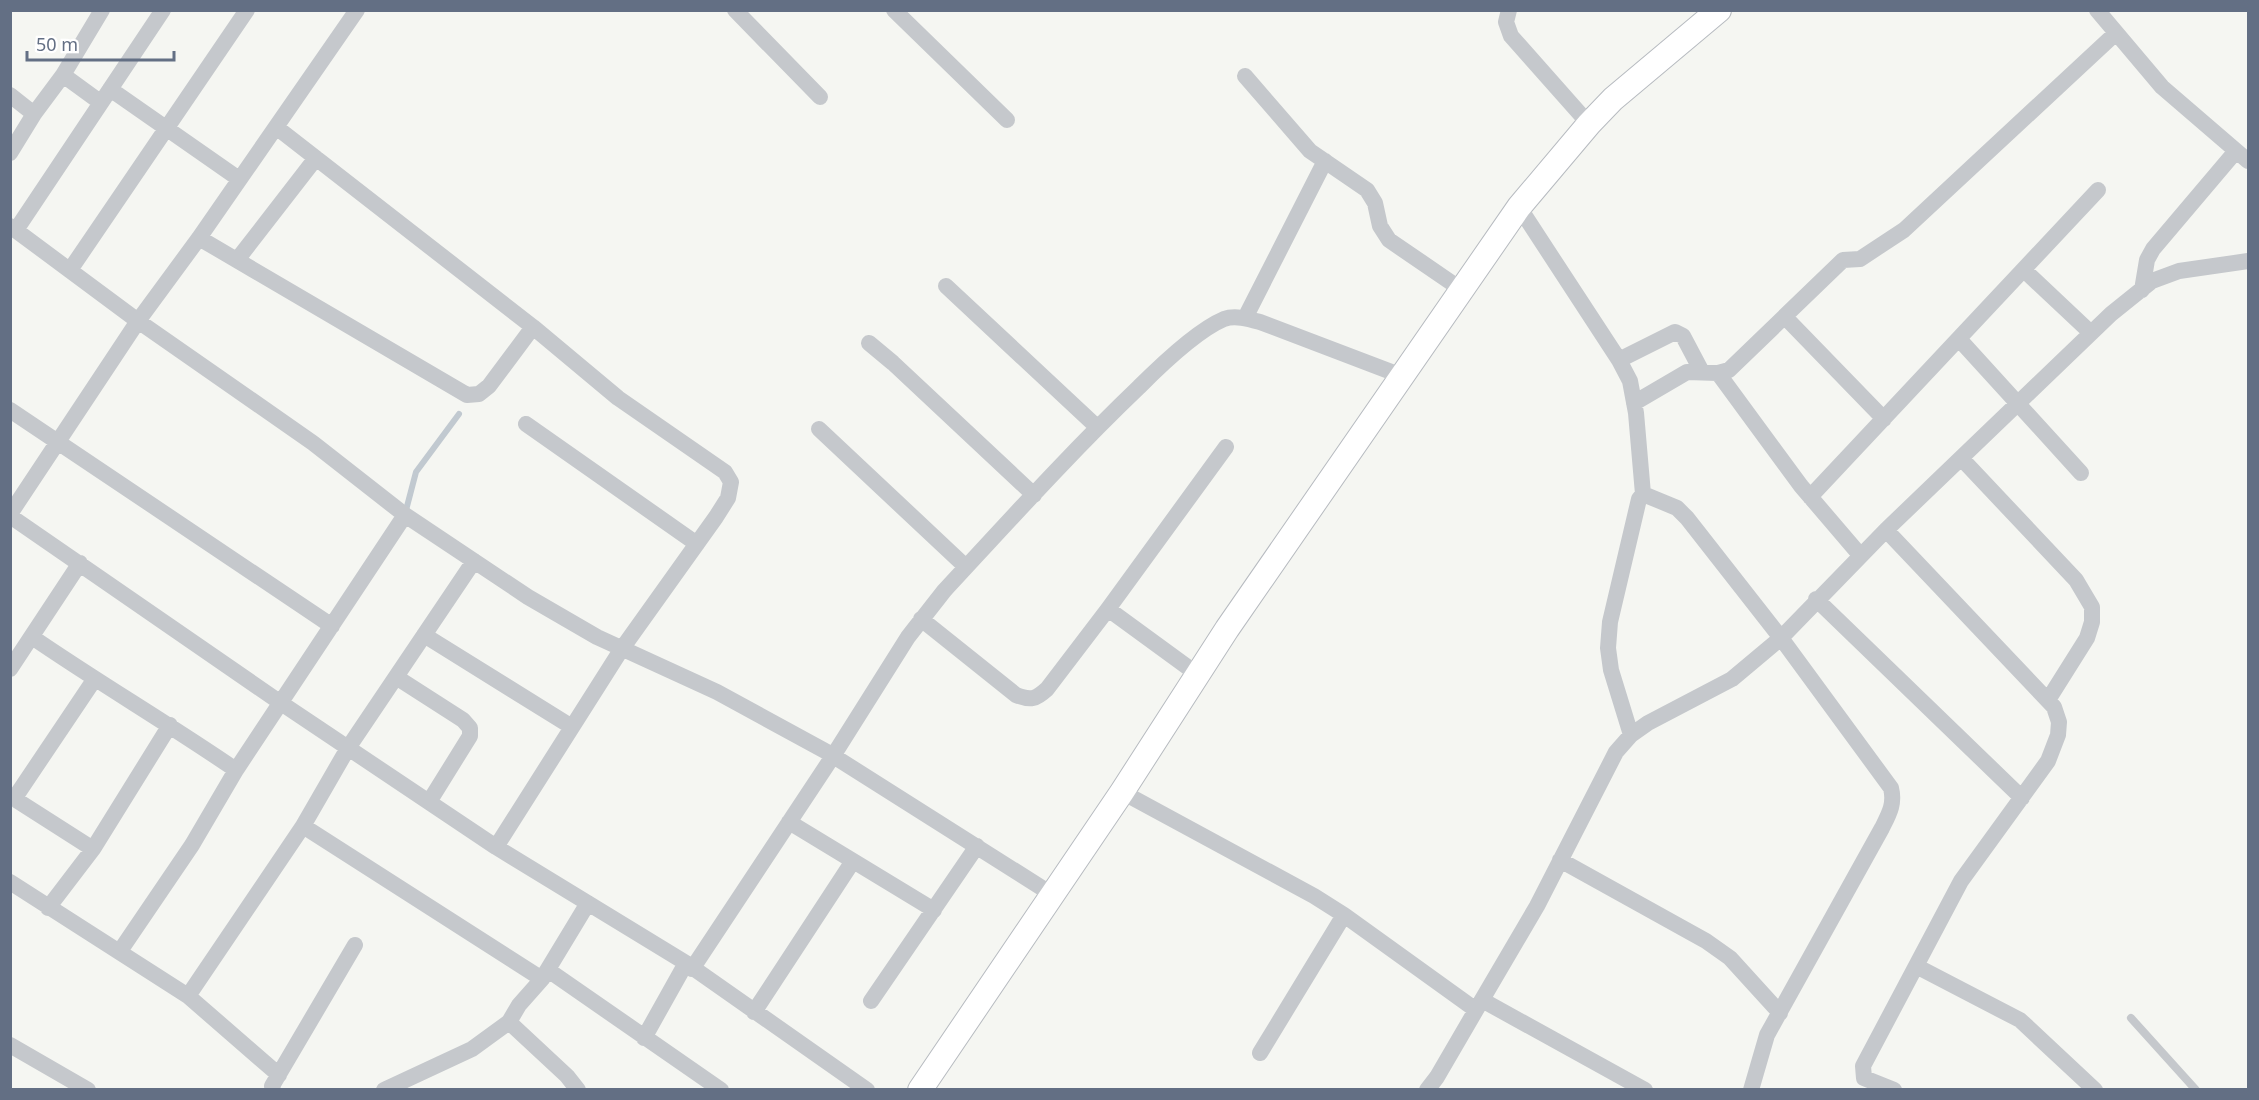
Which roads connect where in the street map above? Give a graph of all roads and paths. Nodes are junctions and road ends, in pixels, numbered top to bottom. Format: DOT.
graph roads {
  1 [pos="102,10"];
  2 [pos="164,10"];
  3 [pos="247,10"];
  4 [pos="357,10"];
  5 [pos="735,10"];
  6 [pos="894,10"];
  7 [pos="1509,10"];
  8 [pos="1719,10"];
  9 [pos="2097,10"];
  10 [pos="2116,33"];
  11 [pos="63,75"];
  12 [pos="1245,76"];
  13 [pos="10,95"];
  14 [pos="105,95"];
  15 [pos="820,97"];
  16 [pos="34,114"];
  17 [pos="1006,120"];
  18 [pos="1589,124"];
  19 [pos="276,127"];
  20 [pos="165,129"];
  21 [pos="10,153"];
  22 [pos="2242,156"];
  23 [pos="316,158"];
  24 [pos="1325,161"];
  25 [pos="239,179"];
  26 [pos="2098,190"];
  27 [pos="1519,207"];
  28 [pos="14,228"];
  29 [pos="199,238"];
  30 [pos="237,260"];
  31 [pos="2248,261"];
  32 [pos="70,270"];
  33 [pos="2024,270"];
  34 [pos="946,286"];
  35 [pos="1462,290"];
  36 [pos="2142,290"];
  37 [pos="1785,316"];
  38 [pos="1245,318"];
  39 [pos="138,321"];
  40 [pos="533,327"];
  41 [pos="2091,333"];
  42 [pos="1959,339"];
  43 [pos="869,343"];
  44 [pos="1619,360"];
  45 [pos="1710,372"];
  46 [pos="1402,376"];
  47 [pos="1634,403"];
  48 [pos="2017,404"];
  49 [pos="10,410"];
  50 [pos="1884,419"];
  51 [pos="526,424"];
  52 [pos="1097,427"];
  53 [pos="819,429"];
  54 [pos="58,441"];
  55 [pos="1227,447"];
  56 [pos="1961,458"];
  57 [pos="2081,473"];
  58 [pos="1643,494"];
  59 [pos="1034,495"];
  60 [pos="1810,497"];
  61 [pos="10,515"];
  62 [pos="405,515"];
  63 [pos="1886,530"];
  64 [pos="697,544"];
  65 [pos="1860,555"];
  66 [pos="474,561"];
  67 [pos="80,563"];
  68 [pos="966,567"];
  69 [pos="1816,599"];
  70 [pos="1108,609"];
  71 [pos="921,619"];
  72 [pos="332,626"];
  73 [pos="424,635"];
  74 [pos="32,637"];
  75 [pos="1781,638"];
  76 [pos="621,650"];
  77 [pos="10,669"];
  78 [pos="1197,674"];
  79 [pos="396,677"];
  80 [pos="94,680"];
  81 [pos="2048,700"];
  82 [pos="281,703"];
  83 [pos="170,724"];
  84 [pos="572,727"];
  85 [pos="1631,735"];
  86 [pos="348,748"];
  87 [pos="833,756"];
  88 [pos="236,770"];
  89 [pos="1122,792"];
  90 [pos="12,797"];
  91 [pos="2022,798"];
  92 [pos="429,802"];
  93 [pos="789,822"];
  94 [pos="303,826"];
  95 [pos="977,846"];
  96 [pos="496,847"];
  97 [pos="93,849"];
  98 [pos="1560,860"];
  99 [pos="853,861"];
  100 [pos="10,882"];
  101 [pos="1053,895"];
  102 [pos="588,903"];
  103 [pos="48,908"];
  104 [pos="934,910"];
  105 [pos="1344,915"];
  106 [pos="355,945"];
  107 [pos="120,951"];
  108 [pos="689,966"];
  109 [pos="1916,966"];
  110 [pos="545,975"];
  111 [pos="188,996"];
  112 [pos="871,1001"];
  113 [pos="1479,1005"];
  114 [pos="754,1012"];
  115 [pos="1780,1013"];
  116 [pos="2131,1018"];
  117 [pos="509,1022"];
  118 [pos="644,1038"];
  119 [pos="10,1044"];
  120 [pos="1260,1053"];
  121 [pos="276,1082"];
  122 [pos="1437,1085"];
  123 [pos="88,1089"];
  124 [pos="384,1089"];
  125 [pos="578,1089"];
  126 [pos="721,1089"];
  127 [pos="867,1089"];
  128 [pos="920,1089"];
  129 [pos="1645,1089"];
  130 [pos="1750,1089"];
  131 [pos="1894,1089"];
  132 [pos="2095,1089"];
  133 [pos="2196,1089"];
  1 -- 11 [label="street"];
  2 -- 14 [label="street"];
  3 -- 20 [label="street"];
  4 -- 19 [label="street"];
  5 -- 15 [label="street"];
  6 -- 17 [label="street"];
  7 -- 18 [label="street"];
  8 -- 18 [label="street"];
  9 -- 10 [label="street"];
  10 -- 22 [label="street"];
  10 -- 37 [label="street"];
  11 -- 14 [label="street"];
  11 -- 16 [label="street"];
  12 -- 24 [label="street"];
  13 -- 16 [label="street"];
  14 -- 20 [label="street"];
  14 -- 28 [label="street"];
  16 -- 21 [label="street"];
  18 -- 27 [label="street"];
  19 -- 23 [label="street"];
  19 -- 25 [label="street"];
  20 -- 25 [label="street"];
  20 -- 32 [label="street"];
  22 -- 36 [label="street"];
  23 -- 30 [label="street"];
  23 -- 40 [label="street"];
  24 -- 35 [label="street"];
  24 -- 38 [label="street"];
  25 -- 29 [label="street"];
  26 -- 33 [label="street"];
  27 -- 35 [label="street"];
  27 -- 44 [label="street"];
  28 -- 32 [label="street"];
  29 -- 30 [label="street"];
  29 -- 39 [label="street"];
  30 -- 40 [label="street"];
  31 -- 36 [label="street"];
  32 -- 39 [label="street"];
  33 -- 41 [label="street"];
  33 -- 42 [label="street"];
  34 -- 52 [label="street"];
  35 -- 46 [label="street"];
  36 -- 41 [label="street"];
  37 -- 45 [label="street"];
  37 -- 50 [label="street"];
  38 -- 46 [label="street"];
  38 -- 52 [label="street"];
  39 -- 54 [label="street"];
  39 -- 62 [label="street"];
  40 -- 64 [label="street"];
  41 -- 48 [label="street"];
  42 -- 48 [label="street"];
  42 -- 50 [label="street"];
  43 -- 59 [label="street"];
  44 -- 45 [label="street"];
  44 -- 47 [label="street"];
  45 -- 47 [label="street"];
  45 -- 60 [label="street"];
  46 -- 78 [label="street"];
  47 -- 58 [label="street"];
  48 -- 56 [label="street"];
  48 -- 57 [label="street"];
  49 -- 54 [label="street"];
  50 -- 60 [label="street"];
  51 -- 64 [label="street"];
  52 -- 59 [label="street"];
  53 -- 68 [label="street"];
  54 -- 61 [label="street"];
  54 -- 72 [label="street"];
  55 -- 70 [label="street"];
  56 -- 63 [label="street"];
  56 -- 81 [label="street"];
  58 -- 75 [label="street"];
  58 -- 85 [label="street"];
  59 -- 68 [label="street"];
  60 -- 65 [label="street"];
  61 -- 67 [label="street"];
  62 -- 66 [label="street"];
  62 -- 72 [label="street"];
  63 -- 65 [label="street"];
  63 -- 81 [label="street"];
  64 -- 76 [label="street"];
  65 -- 69 [label="street"];
  66 -- 73 [label="street"];
  66 -- 76 [label="street"];
  67 -- 74 [label="street"];
  67 -- 82 [label="street"];
  68 -- 71 [label="street"];
  69 -- 75 [label="street"];
  69 -- 91 [label="street"];
  70 -- 71 [label="street"];
  70 -- 78 [label="street"];
  71 -- 87 [label="street"];
  72 -- 82 [label="street"];
  73 -- 79 [label="street"];
  73 -- 84 [label="street"];
  74 -- 77 [label="street"];
  74 -- 80 [label="street"];
  75 -- 85 [label="street"];
  75 -- 115 [label="street"];
  76 -- 84 [label="street"];
  76 -- 87 [label="street"];
  78 -- 89 [label="street"];
  79 -- 86 [label="street"];
  79 -- 92 [label="street"];
  80 -- 83 [label="street"];
  80 -- 90 [label="street"];
  81 -- 91 [label="street"];
  82 -- 86 [label="street"];
  82 -- 88 [label="street"];
  83 -- 88 [label="street"];
  83 -- 97 [label="street"];
  84 -- 96 [label="street"];
  85 -- 98 [label="street"];
  86 -- 92 [label="street"];
  86 -- 94 [label="street"];
  87 -- 93 [label="street"];
  87 -- 95 [label="street"];
  88 -- 107 [label="street"];
  89 -- 101 [label="street"];
  89 -- 105 [label="street"];
  90 -- 97 [label="street"];
  91 -- 109 [label="street"];
  92 -- 96 [label="street"];
  93 -- 99 [label="street"];
  93 -- 108 [label="street"];
  94 -- 110 [label="street"];
  94 -- 111 [label="street"];
  95 -- 101 [label="street"];
  95 -- 104 [label="street"];
  96 -- 102 [label="street"];
  97 -- 103 [label="street"];
  98 -- 113 [label="street"];
  98 -- 115 [label="street"];
  99 -- 104 [label="street"];
  99 -- 114 [label="street"];
  100 -- 103 [label="street"];
  101 -- 128 [label="street"];
  102 -- 108 [label="street"];
  102 -- 110 [label="street"];
  103 -- 107 [label="street"];
  104 -- 112 [label="street"];
  105 -- 113 [label="street"];
  105 -- 120 [label="street"];
  106 -- 121 [label="street"];
  107 -- 111 [label="street"];
  108 -- 114 [label="street"];
  108 -- 118 [label="street"];
  109 -- 131 [label="street"];
  109 -- 132 [label="street"];
  110 -- 117 [label="street"];
  110 -- 118 [label="street"];
  111 -- 121 [label="street"];
  113 -- 122 [label="street"];
  113 -- 129 [label="street"];
  114 -- 127 [label="street"];
  115 -- 130 [label="street"];
  116 -- 133 [label="lane"];
  117 -- 124 [label="street"];
  117 -- 125 [label="street"];
  118 -- 126 [label="street"];
  119 -- 123 [label="street"];
}
